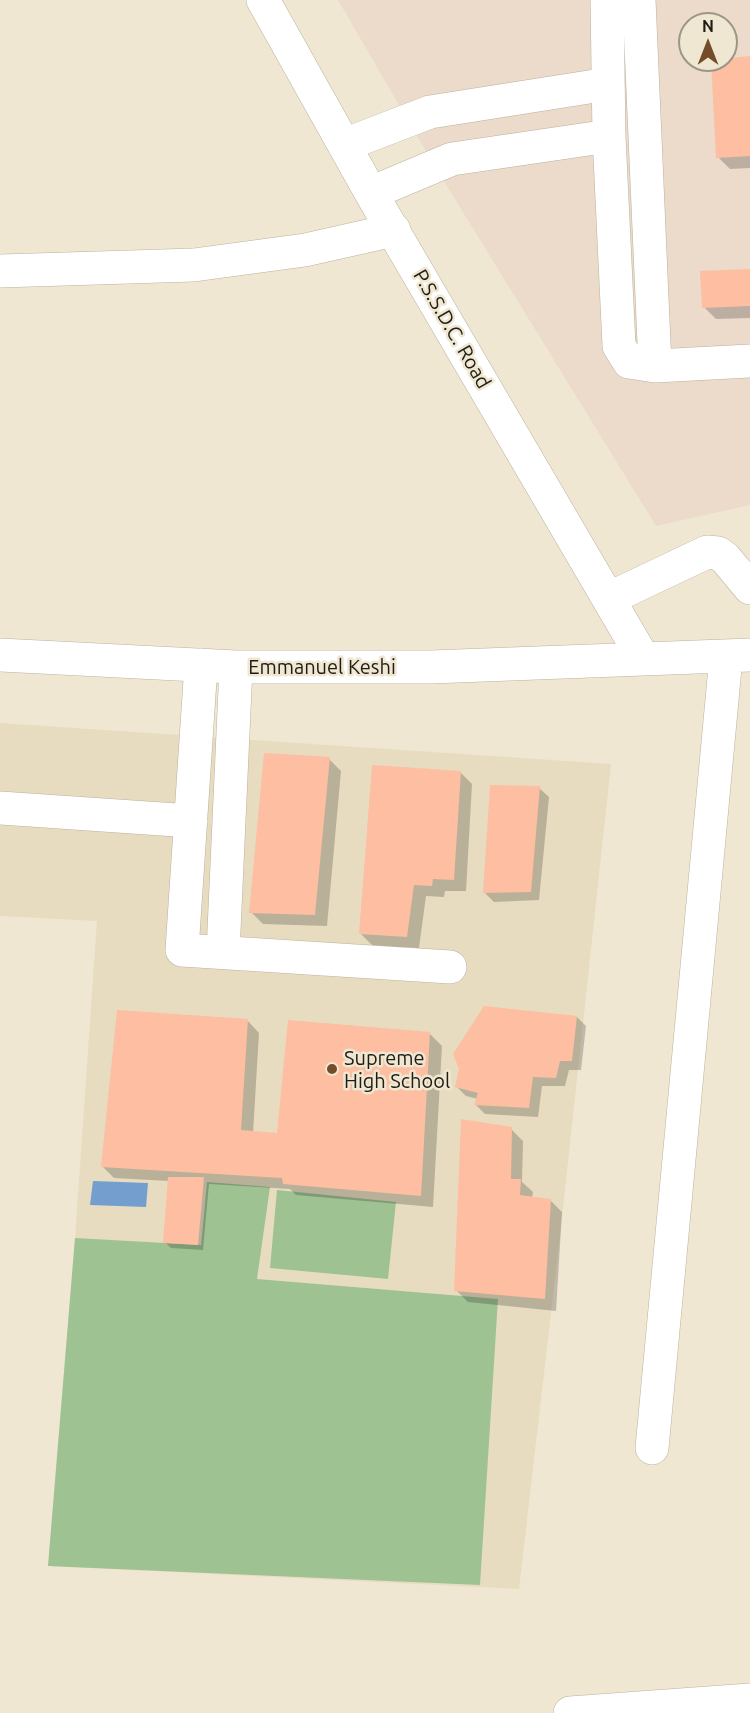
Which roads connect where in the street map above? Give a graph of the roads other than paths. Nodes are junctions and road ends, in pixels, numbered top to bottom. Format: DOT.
graph roads {
  1 [pos="263,0"];
  2 [pos="607,0"];
  3 [pos="639,0"];
  4 [pos="608,84"];
  5 [pos="609,136"];
  6 [pos="344,145"];
  7 [pos="371,193"];
  8 [pos="394,230"];
  9 [pos="0,271"];
  10 [pos="750,361"];
  11 [pos="655,366"];
  12 [pos="750,588"];
  13 [pos="610,598"];
  14 [pos="0,655"];
  15 [pos="738,656"];
  16 [pos="643,658"];
  17 [pos="201,665"];
  18 [pos="236,667"];
  19 [pos="0,808"];
  20 [pos="191,821"];
  21 [pos="223,952"];
  22 [pos="450,967"];
  23 [pos="652,1448"];
  24 [pos="750,1700"];
  25 [pos="570,1713"];
  1 -- 6 [label="street, P.S.S.D.C. Road"];
  2 -- 4 [label="street"];
  3 -- 11 [label="street"];
  4 -- 5 [label="street"];
  4 -- 6 [label="street"];
  5 -- 7 [label="street"];
  5 -- 11 [label="street"];
  6 -- 7 [label="street, P.S.S.D.C. Road"];
  7 -- 8 [label="street, P.S.S.D.C. Road"];
  8 -- 9 [label="street"];
  8 -- 13 [label="street, P.S.S.D.C. Road"];
  10 -- 11 [label="street"];
  12 -- 13 [label="street"];
  13 -- 16 [label="street, P.S.S.D.C. Road"];
  14 -- 17 [label="street, Emmanuel Keshi"];
  15 -- 16 [label="street, Emmanuel Keshi"];
  15 -- 23 [label="street"];
  16 -- 18 [label="street, Emmanuel Keshi"];
  17 -- 18 [label="street, Emmanuel Keshi"];
  17 -- 20 [label="street"];
  18 -- 21 [label="street"];
  19 -- 20 [label="street"];
  20 -- 21 [label="street"];
  21 -- 22 [label="street"];
  24 -- 25 [label="street"];
}
